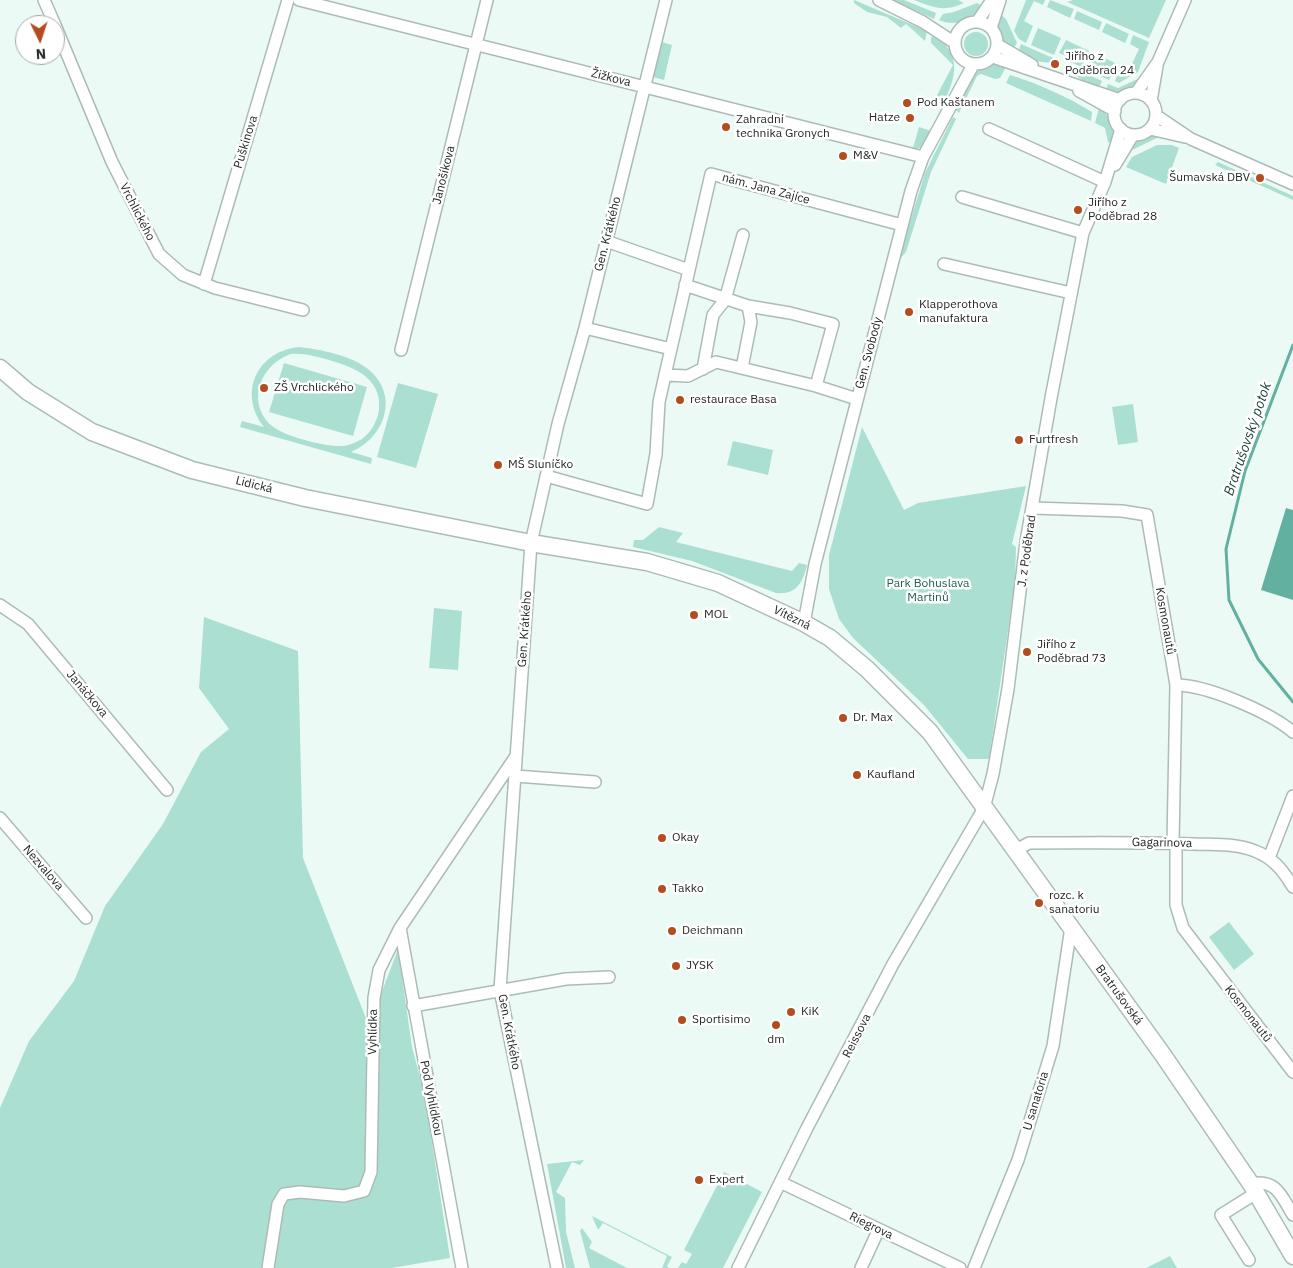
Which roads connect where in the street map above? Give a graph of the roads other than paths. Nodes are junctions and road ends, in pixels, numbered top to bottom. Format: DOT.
graph roads {
  1 [pos="44,0"];
  2 [pos="288,0"];
  3 [pos="299,0"];
  4 [pos="487,0"];
  5 [pos="666,0"];
  6 [pos="879,0"];
  7 [pos="992,0"];
  8 [pos="1000,0"];
  9 [pos="1185,0"];
  10 [pos="51,15"];
  11 [pos="923,22"];
  12 [pos="977,22"];
  13 [pos="991,28"];
  14 [pos="959,31"];
  15 [pos="955,43"];
  16 [pos="476,45"];
  17 [pos="998,45"];
  18 [pos="65,49"];
  19 [pos="993,58"];
  20 [pos="962,59"];
  21 [pos="1158,62"];
  22 [pos="973,64"];
  23 [pos="1057,79"];
  24 [pos="643,86"];
  25 [pos="958,91"];
  26 [pos="1136,93"];
  27 [pos="1120,100"];
  28 [pos="1151,101"];
  29 [pos="1115,111"];
  30 [pos="1157,116"];
  31 [pos="989,129"];
  32 [pos="1121,129"];
  33 [pos="1150,129"];
  34 [pos="1133,135"];
  35 [pos="1191,139"];
  36 [pos="923,157"];
  37 [pos="1105,182"];
  38 [pos="1293,184"];
  39 [pos="962,197"];
  40 [pos="902,224"];
  41 [pos="1083,233"];
  42 [pos="743,235"];
  43 [pos="606,241"];
  44 [pos="944,264"];
  45 [pos="689,270"];
  46 [pos="204,284"];
  47 [pos="685,285"];
  48 [pos="1071,293"];
  49 [pos="725,300"];
  50 [pos="748,306"];
  51 [pos="303,310"];
  52 [pos="585,328"];
  53 [pos="671,349"];
  54 [pos="401,350"];
  55 [pos="0,368"];
  56 [pos="742,368"];
  57 [pos="703,369"];
  58 [pos="665,376"];
  59 [pos="816,386"];
  60 [pos="857,399"];
  61 [pos="546,476"];
  62 [pos="1033,508"];
  63 [pos="531,543"];
  64 [pos="0,605"];
  65 [pos="804,623"];
  66 [pos="1176,686"];
  67 [pos="1293,732"];
  68 [pos="517,754"];
  69 [pos="516,776"];
  70 [pos="595,782"];
  71 [pos="167,790"];
  72 [pos="1293,796"];
  73 [pos="984,808"];
  74 [pos="0,818"];
  75 [pos="1174,843"];
  76 [pos="1016,850"];
  77 [pos="1269,858"];
  78 [pos="1293,886"];
  79 [pos="86,918"];
  80 [pos="1071,927"];
  81 [pos="400,928"];
  82 [pos="609,977"];
  83 [pos="500,990"];
  84 [pos="413,1006"];
  85 [pos="1293,1072"];
  86 [pos="782,1183"];
  87 [pos="1253,1188"];
  88 [pos="1293,1215"];
  89 [pos="878,1230"];
  90 [pos="1293,1256"];
  91 [pos="1249,1260"];
  92 [pos="268,1268"];
  93 [pos="462,1268"];
  94 [pos="557,1268"];
  95 [pos="738,1268"];
  96 [pos="861,1268"];
  97 [pos="960,1268"];
  98 [pos="974,1268"];
  1 -- 10 [label="street, Vrchlického"];
  2 -- 46 [label="street, Puškinova"];
  3 -- 16 [label="street, Žižkova"];
  4 -- 16 [label="street, Janošíkova"];
  5 -- 24 [label="street, Gen. Krátkého"];
  6 -- 11 [label="street"];
  7 -- 12 [label="street"];
  8 -- 13 [label="street"];
  9 -- 21 [label="street"];
  11 -- 14 [label="street"];
  11 -- 15 [label="street"];
  12 -- 13 [label="street"];
  12 -- 14 [label="street"];
  13 -- 17 [label="street"];
  14 -- 15 [label="street"];
  15 -- 20 [label="street"];
  16 -- 24 [label="street, Žižkova"];
  16 -- 54 [label="street, Janošíkova"];
  17 -- 19 [label="street"];
  17 -- 23 [label="street"];
  18 -- 46 [label="street, Vrchlického"];
  19 -- 22 [label="street"];
  19 -- 23 [label="street"];
  20 -- 22 [label="street"];
  20 -- 25 [label="street, Gen. Svobody"];
  21 -- 26 [label="street"];
  21 -- 28 [label="street"];
  22 -- 25 [label="street, Gen. Svobody"];
  23 -- 27 [label="street"];
  23 -- 29 [label="street"];
  24 -- 36 [label="street, Žižkova"];
  24 -- 43 [label="street, Gen. Krátkého"];
  25 -- 36 [label="street, Gen. Svobody"];
  26 -- 27 [label="street"];
  26 -- 28 [label="street"];
  27 -- 29 [label="street"];
  28 -- 30 [label="street"];
  29 -- 32 [label="street"];
  30 -- 33 [label="street"];
  30 -- 35 [label="street"];
  31 -- 37 [label="street"];
  32 -- 34 [label="street"];
  32 -- 37 [label="street, J. z Poděbrad"];
  33 -- 34 [label="street"];
  33 -- 35 [label="street"];
  34 -- 37 [label="street, J. z Poděbrad"];
  35 -- 38 [label="street"];
  36 -- 40 [label="street, Gen. Svobody"];
  37 -- 41 [label="street, J. z Poděbrad"];
  39 -- 41 [label="street"];
  40 -- 45 [label="street, nám. Jana Zajíce"];
  40 -- 60 [label="street, Gen. Svobody"];
  41 -- 48 [label="street, J. z Poděbrad"];
  42 -- 49 [label="street"];
  43 -- 45 [label="street"];
  43 -- 52 [label="street, Gen. Krátkého"];
  44 -- 48 [label="street"];
  45 -- 47 [label="street, nám. Jana Zajíce"];
  46 -- 51 [label="street, Vrchlického"];
  47 -- 49 [label="street"];
  47 -- 53 [label="street, nám. Jana Zajíce"];
  48 -- 62 [label="street, J. z Poděbrad"];
  49 -- 50 [label="street"];
  49 -- 57 [label="street"];
  50 -- 56 [label="street"];
  50 -- 59 [label="street"];
  52 -- 53 [label="street"];
  52 -- 61 [label="street, Gen. Krátkého"];
  53 -- 58 [label="street, nám. Jana Zajíce"];
  55 -- 63 [label="main road, Lidická"];
  56 -- 57 [label="street"];
  56 -- 59 [label="street"];
  57 -- 58 [label="street"];
  58 -- 61 [label="street, nám. Jana Zajíce"];
  59 -- 60 [label="street"];
  60 -- 65 [label="street, Gen. Svobody"];
  61 -- 63 [label="street, Gen. Krátkého"];
  62 -- 66 [label="street, Kosmonautů"];
  62 -- 73 [label="street, J. z Poděbrad"];
  63 -- 65 [label="main road, Vítězná"];
  63 -- 68 [label="street, Gen. Krátkého"];
  64 -- 71 [label="street, Janáčkova"];
  65 -- 73 [label="main road, Vítězná"];
  66 -- 67 [label="street"];
  66 -- 75 [label="street, Kosmonautů"];
  68 -- 69 [label="street, Gen. Krátkého"];
  68 -- 81 [label="street, Vyhlídka"];
  69 -- 70 [label="street"];
  69 -- 83 [label="street, Gen. Krátkého"];
  72 -- 77 [label="street"];
  73 -- 76 [label="main road, Bratrušovská"];
  73 -- 86 [label="street, Reissova"];
  74 -- 79 [label="street, Nezvalova"];
  75 -- 76 [label="street, Gagarinova"];
  75 -- 77 [label="street, Gagarinova"];
  75 -- 85 [label="street, Kosmonautů"];
  76 -- 80 [label="main road, Bratrušovská"];
  77 -- 78 [label="street, Gagarinova"];
  80 -- 87 [label="main road, Bratrušovská"];
  80 -- 98 [label="street, U sanatoria"];
  81 -- 84 [label="street, Pod Vyhlídkou"];
  81 -- 92 [label="street, Vyhlídka"];
  82 -- 83 [label="street"];
  83 -- 84 [label="street"];
  83 -- 94 [label="street, Gen. Krátkého"];
  84 -- 93 [label="street, Pod Vyhlídkou"];
  86 -- 89 [label="street, Riegrova"];
  86 -- 95 [label="street, Reissova"];
  87 -- 88 [label="street"];
  87 -- 90 [label="main road, Bratrušovská"];
  87 -- 91 [label="street"];
  89 -- 96 [label="street"];
  89 -- 97 [label="street, Riegrova"];
}
